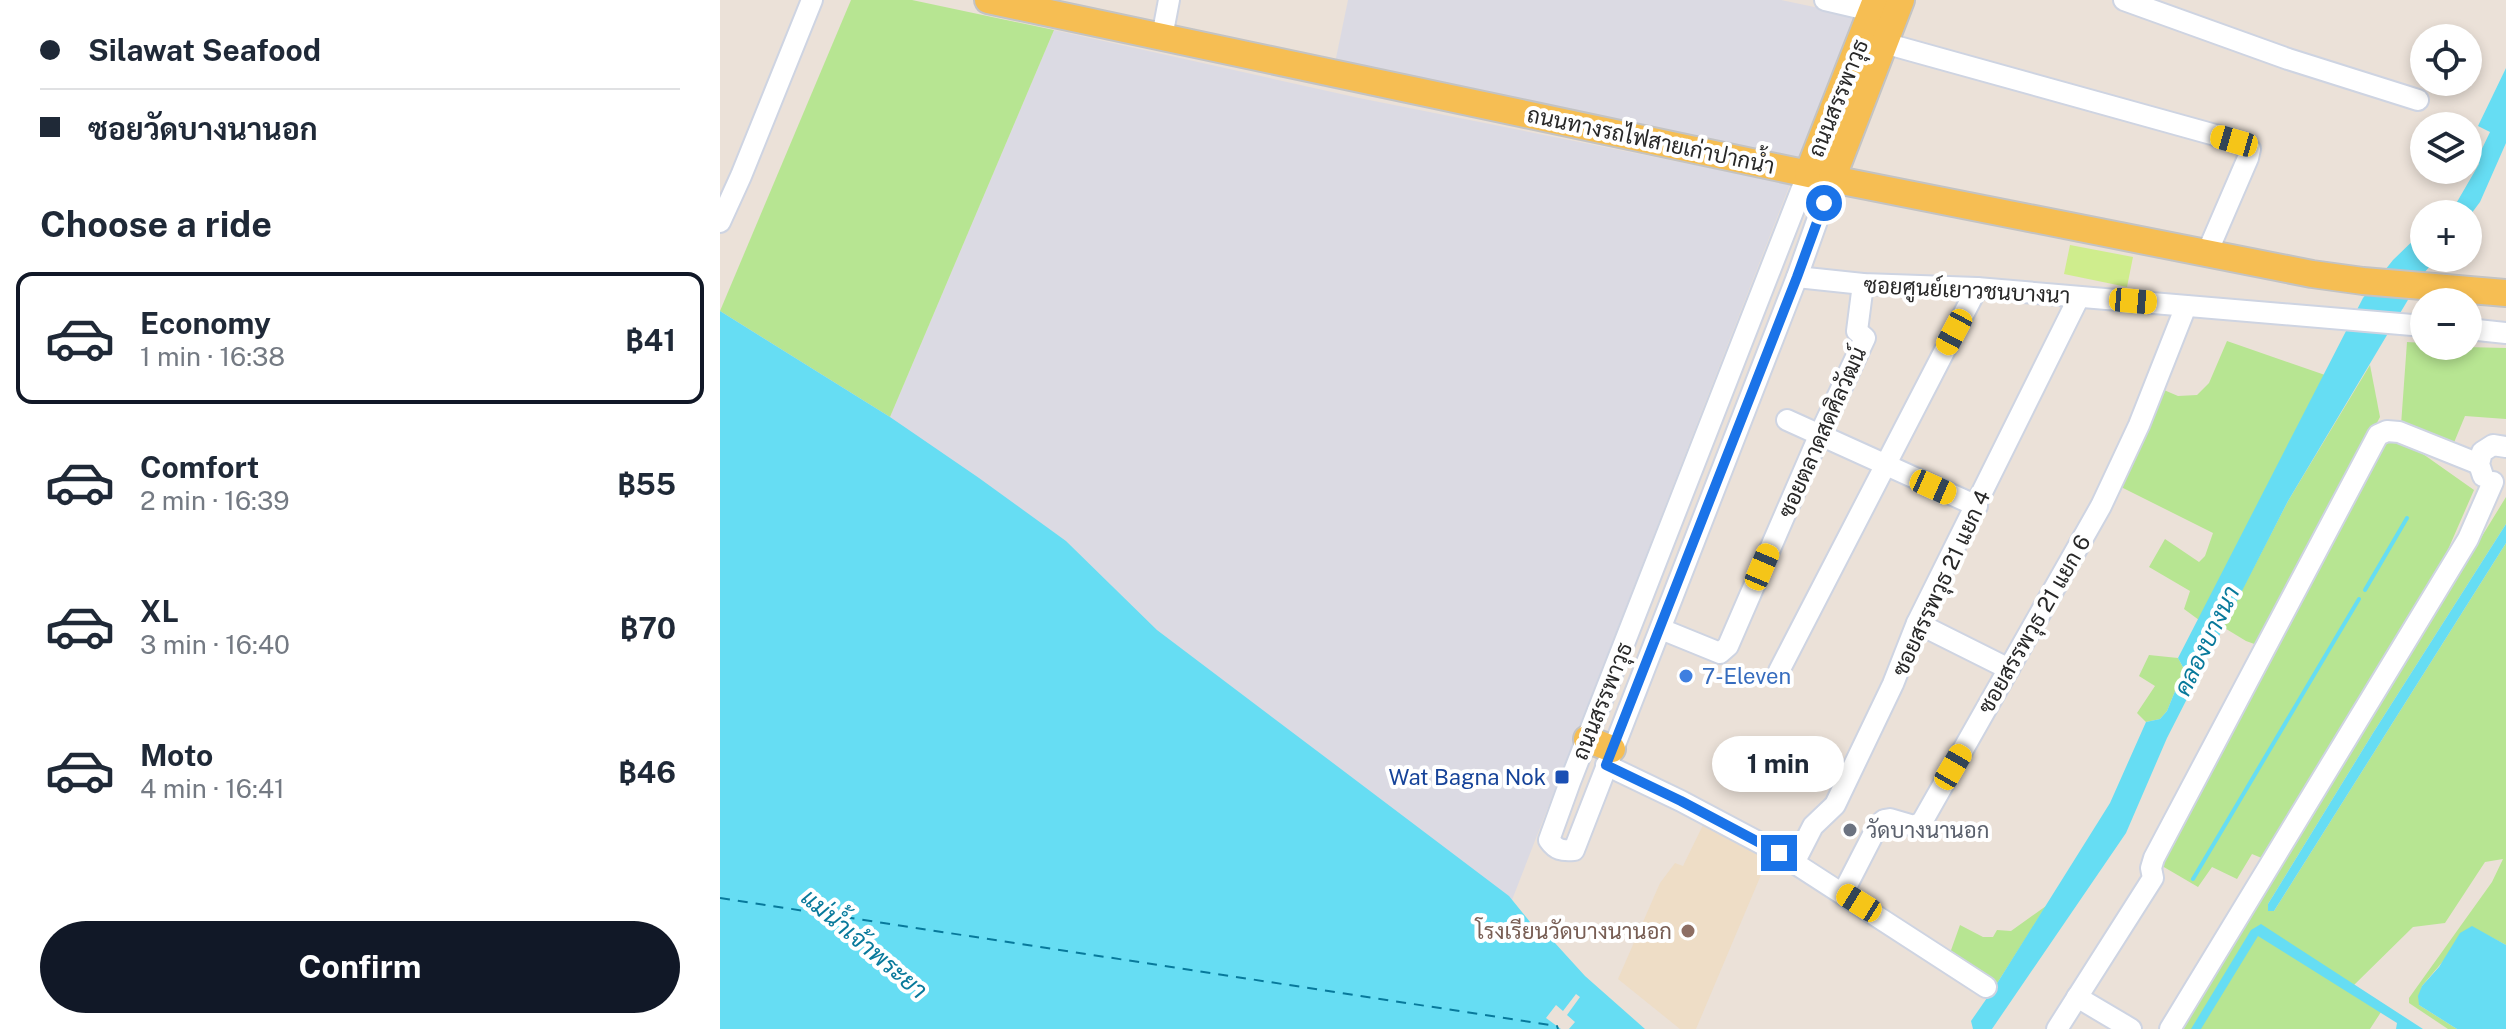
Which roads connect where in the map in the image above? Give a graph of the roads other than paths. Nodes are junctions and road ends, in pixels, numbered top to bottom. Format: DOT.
graph roads {
  1 [pos="812,0"];
  2 [pos="988,0"];
  3 [pos="1169,0"];
  4 [pos="1825,0"];
  5 [pos="2124,0"];
  6 [pos="1884,5"];
  7 [pos="1162,37"];
  8 [pos="1884,43"];
  9 [pos="2418,100"];
  10 [pos="1820,176"];
  11 [pos="720,222"];
  12 [pos="2207,253"];
  13 [pos="1797,277"];
  14 [pos="1863,284"];
  15 [pos="1977,288"];
  16 [pos="2506,293"];
  17 [pos="2079,297"];
  18 [pos="2186,306"];
  19 [pos="2410,325"];
  20 [pos="2482,330"];
  21 [pos="2506,333"];
  22 [pos="1787,420"];
  23 [pos="1819,436"];
  24 [pos="2506,447"];
  25 [pos="2479,464"];
  26 [pos="1883,465"];
  27 [pos="2500,481"];
  28 [pos="1977,506"];
  29 [pos="1917,623"];
  30 [pos="1661,629"];
  31 [pos="2009,669"];
  32 [pos="1779,671"];
  33 [pos="1587,739"];
  34 [pos="1609,757"];
  35 [pos="1794,863"];
  36 [pos="1843,893"];
  37 [pos="1986,987"];
  38 [pos="2077,997"];
  39 [pos="2057,1029"];
  40 [pos="2131,1029"];
  41 [pos="2170,1029"];
  1 -- 11 [label="street"];
  2 -- 7 [label="main road, ถนนทางรถไฟสายเก่าปากน้ำ"];
  3 -- 7 [label="street"];
  4 -- 6 [label="street"];
  5 -- 9 [label="street"];
  6 -- 8 [label="main road, ถนนสรรพาวุธ"];
  6 -- 10 [label="main road, ถนนสรรพาวุธ"];
  7 -- 10 [label="main road, ถนนทางรถไฟสายเก่าปากน้ำ"];
  8 -- 10 [label="main road, ถนนสรรพาวุธ"];
  8 -- 12 [label="street"];
  10 -- 12 [label="main road, ถนนทางรถไฟสายเก่าปากน้ำ"];
  10 -- 13 [label="street, ถนนสรรพาวุธ"];
  10 -- 33 [label="street, ถนนสรรพาวุธ"];
  12 -- 16 [label="main road, ถนนทางรถไฟสายเก่าปากน้ำ"];
  13 -- 14 [label="street, ซอยศูนย์เยาวชนบางนา"];
  13 -- 30 [label="street, ถนนสรรพาวุธ"];
  14 -- 15 [label="street, ซอยศูนย์เยาวชนบางนา"];
  14 -- 23 [label="street, ซอยตลาดสดศิลวัฒน์"];
  15 -- 17 [label="street, ซอยศูนย์เยาวชนบางนา"];
  15 -- 26 [label="street"];
  17 -- 18 [label="street, ซอยศูนย์เยาวชนบางนา"];
  17 -- 28 [label="street, ซอยสรรพวุธ 21 แยก 4"];
  18 -- 19 [label="street, ซอยศูนย์เยาวชนบางนา"];
  18 -- 31 [label="street, ซอยสรรพวุธ 21 แยก 6"];
  20 -- 21 [label="street"];
  22 -- 23 [label="street"];
  23 -- 26 [label="street"];
  23 -- 30 [label="street, ซอยตลาดสดศิลวัฒน์"];
  24 -- 25 [label="street"];
  25 -- 27 [label="street"];
  25 -- 38 [label="street"];
  26 -- 28 [label="street"];
  26 -- 32 [label="street"];
  27 -- 41 [label="street"];
  28 -- 29 [label="street, ซอยสรรพวุธ 21 แยก 4"];
  29 -- 31 [label="street"];
  29 -- 35 [label="street, ซอยสรรพวุธ 21 แยก 4"];
  30 -- 34 [label="street, ถนนสรรพาวุธ"];
  31 -- 36 [label="street, ซอยสรรพวุธ 21 แยก 6"];
  33 -- 34 [label="main road"];
  33 -- 34 [label="street, ถนนสรรพาวุธ"];
  34 -- 35 [label="street"];
  35 -- 36 [label="street"];
  36 -- 37 [label="street"];
  38 -- 39 [label="street"];
  38 -- 40 [label="street"];
}
